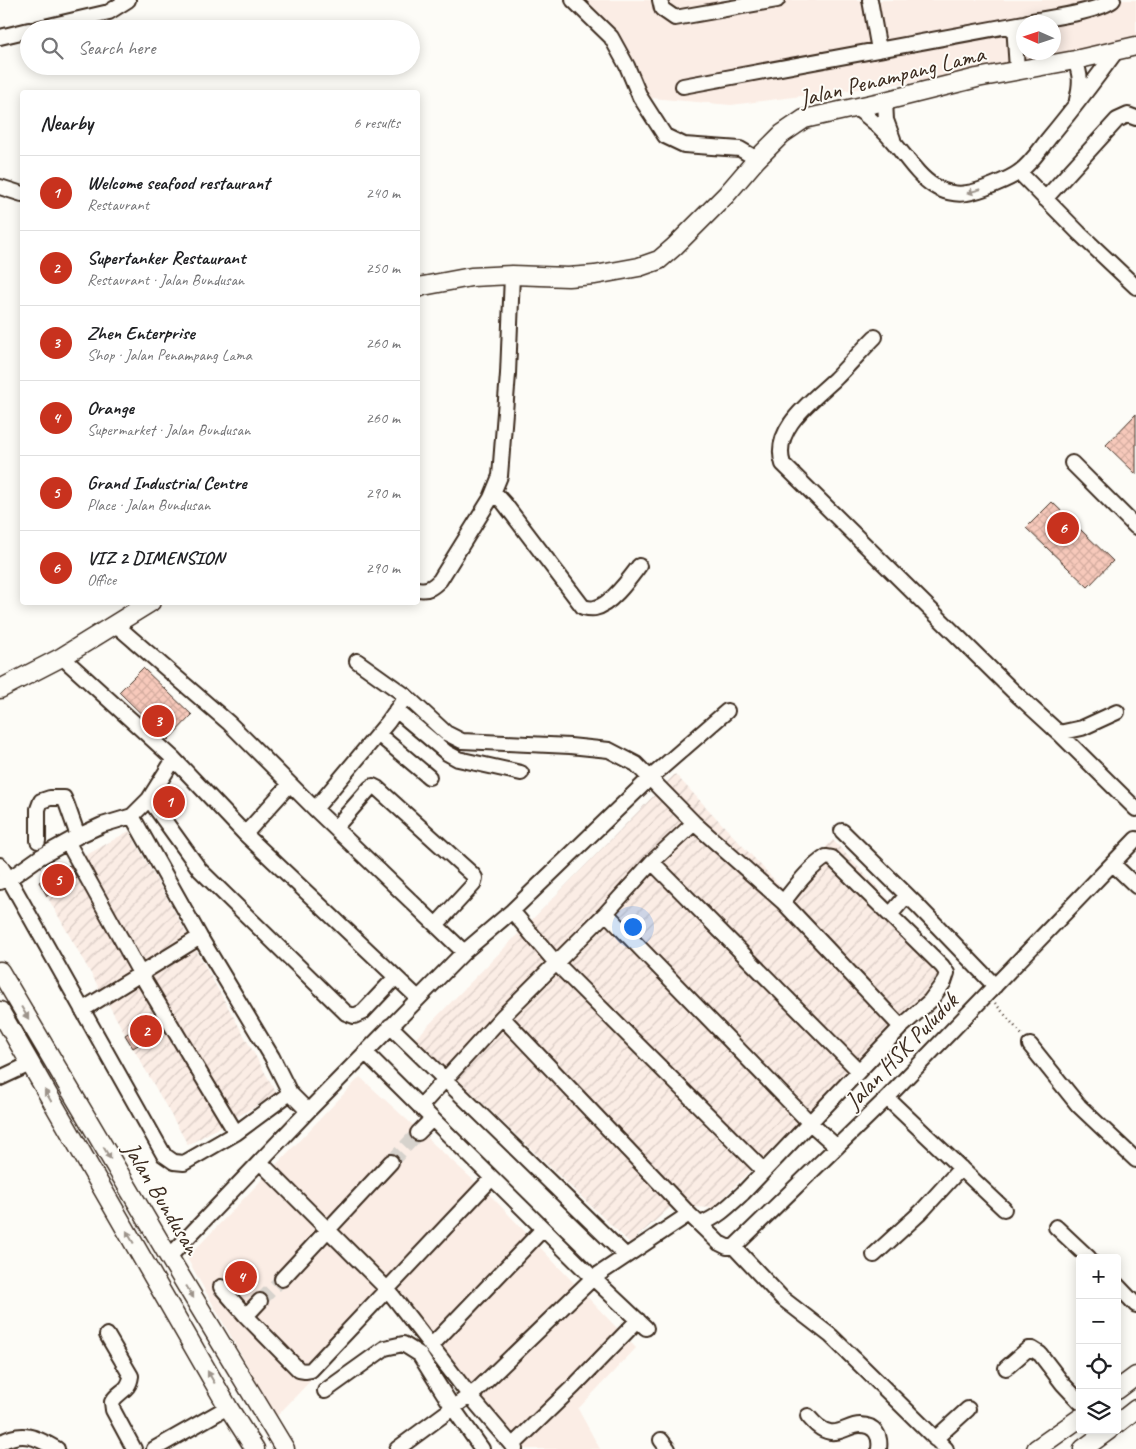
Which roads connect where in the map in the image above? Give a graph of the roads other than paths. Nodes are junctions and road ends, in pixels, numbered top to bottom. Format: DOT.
graph roads {
  1 [pos="128,0"];
  2 [pos="573,0"];
  3 [pos="660,0"];
  4 [pos="777,0"];
  5 [pos="870,0"];
  6 [pos="1113,0"];
  7 [pos="1061,16"];
  8 [pos="75,20"];
  9 [pos="1016,25"];
  10 [pos="20,32"];
  11 [pos="0,37"];
  12 [pos="1136,46"];
  13 [pos="879,50"];
  14 [pos="1117,50"];
  15 [pos="1018,60"];
  16 [pos="1075,60"];
  17 [pos="1017,70"];
  18 [pos="684,86"];
  19 [pos="885,101"];
  20 [pos="1076,106"];
  21 [pos="856,108"];
  22 [pos="1136,118"];
  23 [pos="894,142"];
  24 [pos="757,159"];
  25 [pos="1019,172"];
  26 [pos="0,187"];
  27 [pos="20,193"];
  28 [pos="1045,199"];
  29 [pos="512,274"];
  30 [pos="420,287"];
  31 [pos="1136,287"];
  32 [pos="875,337"];
  33 [pos="1072,463"];
  34 [pos="494,492"];
  35 [pos="1136,527"];
  36 [pos="639,566"];
  37 [pos="420,589"];
  38 [pos="141,605"];
  39 [pos="116,625"];
  40 [pos="62,657"];
  41 [pos="357,661"];
  42 [pos="0,689"];
  43 [pos="406,696"];
  44 [pos="396,710"];
  45 [pos="727,711"];
  46 [pos="1117,712"];
  47 [pos="1059,732"];
  48 [pos="378,734"];
  49 [pos="174,759"];
  50 [pos="522,773"];
  51 [pos="429,777"];
  52 [pos="650,778"];
  53 [pos="290,784"];
  54 [pos="149,799"];
  55 [pos="1136,808"];
  56 [pos="315,809"];
  57 [pos="132,816"];
  58 [pos="694,823"];
  59 [pos="335,828"];
  60 [pos="842,831"];
  61 [pos="245,834"];
  62 [pos="73,839"];
  63 [pos="1136,839"];
  64 [pos="38,841"];
  65 [pos="652,862"];
  66 [pos="1113,864"];
  67 [pos="0,865"];
  68 [pos="5,880"];
  69 [pos="1136,886"];
  70 [pos="907,895"];
  71 [pos="783,902"];
  72 [pos="512,912"];
  73 [pos="606,913"];
  74 [pos="890,915"];
  75 [pos="436,925"];
  76 [pos="200,936"];
  77 [pos="464,952"];
  78 [pos="556,962"];
  79 [pos="0,971"];
  80 [pos="140,973"];
  81 [pos="395,978"];
  82 [pos="991,990"];
  83 [pos="418,998"];
  84 [pos="82,1010"];
  85 [pos="0,1011"];
  86 [pos="502,1017"];
  87 [pos="390,1026"];
  88 [pos="901,1027"];
  89 [pos="1030,1045"];
  90 [pos="365,1052"];
  91 [pos="30,1064"];
  92 [pos="859,1071"];
  93 [pos="0,1078"];
  94 [pos="445,1081"];
  95 [pos="290,1093"];
  96 [pos="887,1098"];
  97 [pos="420,1107"];
  98 [pos="308,1111"];
  99 [pos="432,1119"];
  100 [pos="810,1123"];
  101 [pos="236,1133"];
  102 [pos="418,1133"];
  103 [pos="837,1147"];
  104 [pos="1136,1160"];
  105 [pos="260,1162"];
  106 [pos="391,1162"];
  107 [pos="961,1168"];
  108 [pos="764,1171"];
  109 [pos="492,1178"];
  110 [pos="1004,1209"];
  111 [pos="689,1214"];
  112 [pos="700,1224"];
  113 [pos="1056,1228"];
  114 [pos="329,1229"];
  115 [pos="543,1229"];
  116 [pos="734,1247"];
  117 [pos="1085,1254"];
  118 [pos="874,1255"];
  119 [pos="626,1256"];
  120 [pos="169,1257"];
  121 [pos="593,1278"];
  122 [pos="282,1279"];
  123 [pos="221,1287"];
  124 [pos="1121,1289"];
  125 [pos="388,1290"];
  126 [pos="260,1301"];
  127 [pos="1136,1304"];
  128 [pos="246,1316"];
  129 [pos="108,1335"];
  130 [pos="431,1346"];
  131 [pos="1006,1368"];
  132 [pos="1136,1376"];
  133 [pos="1118,1389"];
  134 [pos="325,1390"];
  135 [pos="470,1396"];
  136 [pos="1076,1398"];
  137 [pos="228,1407"];
  138 [pos="453,1408"];
  139 [pos="968,1409"];
  140 [pos="1136,1409"];
  141 [pos="808,1416"];
  142 [pos="1076,1421"];
  143 [pos="1121,1421"];
  144 [pos="1103,1434"];
  145 [pos="0,1443"];
  146 [pos="940,1444"];
  147 [pos="513,1447"];
  148 [pos="57,1449"];
  149 [pos="134,1449"];
  150 [pos="154,1449"];
  151 [pos="255,1449"];
  152 [pos="285,1449"];
  153 [pos="396,1449"];
  154 [pos="482,1449"];
  155 [pos="879,1449"];
  156 [pos="1036,1449"];
  157 [pos="1083,1449"];
  1 -- 8 [label="street"];
  2 -- 24 [label="street"];
  3 -- 4 [label="street"];
  5 -- 13 [label="street"];
  6 -- 7 [label="street"];
  9 -- 13 [label="street"];
  10 -- 11 [label="street"];
  12 -- 14 [label="main road, Jalan Penampang Lama"];
  13 -- 18 [label="street"];
  14 -- 16 [label="main road, Jalan Penampang Lama"];
  14 -- 20 [label="street"];
  15 -- 17 [label="street"];
  16 -- 17 [label="main road, Jalan Penampang Lama"];
  16 -- 20 [label="street"];
  17 -- 19 [label="main road, Jalan Penampang Lama"];
  19 -- 21 [label="main road, Jalan Penampang Lama"];
  19 -- 23 [label="street"];
  20 -- 25 [label="street"];
  21 -- 23 [label="street"];
  21 -- 24 [label="main road, Jalan Penampang Lama"];
  22 -- 28 [label="street"];
  25 -- 23 [label="street, one-way"];
  24 -- 29 [label="main road, Jalan Penampang Lama"];
  25 -- 28 [label="street"];
  26 -- 27 [label="street"];
  28 -- 31 [label="street"];
  29 -- 30 [label="main road, Jalan Penampang Lama"];
  29 -- 34 [label="street"];
  32 -- 47 [label="street"];
  33 -- 35 [label="street"];
  34 -- 36 [label="street"];
  34 -- 37 [label="street"];
  38 -- 39 [label="main road"];
  39 -- 40 [label="main road"];
  39 -- 53 [label="street"];
  40 -- 42 [label="main road"];
  40 -- 49 [label="street"];
  41 -- 43 [label="street"];
  43 -- 44 [label="street"];
  43 -- 52 [label="street"];
  44 -- 48 [label="street"];
  44 -- 50 [label="street"];
  45 -- 52 [label="street"];
  46 -- 47 [label="street"];
  47 -- 55 [label="street"];
  48 -- 51 [label="street"];
  48 -- 56 [label="street"];
  49 -- 54 [label="street"];
  49 -- 61 [label="street"];
  52 -- 58 [label="street"];
  52 -- 72 [label="street"];
  53 -- 56 [label="street"];
  53 -- 61 [label="street"];
  54 -- 57 [label="street"];
  54 -- 81 [label="street"];
  56 -- 59 [label="street"];
  57 -- 62 [label="street"];
  57 -- 76 [label="street"];
  58 -- 65 [label="street"];
  58 -- 71 [label="street"];
  59 -- 75 [label="street"];
  59 -- 75 [label="street"];
  60 -- 70 [label="street"];
  61 -- 81 [label="street"];
  62 -- 64 [label="street"];
  62 -- 68 [label="street"];
  62 -- 80 [label="street"];
  63 -- 66 [label="street, Jalan HSK Puluduk"];
  65 -- 73 [label="street"];
  65 -- 92 [label="street"];
  66 -- 69 [label="street"];
  66 -- 82 [label="street, Jalan HSK Puluduk"];
  67 -- 68 [label="street"];
  68 -- 84 [label="street"];
  70 -- 74 [label="street"];
  70 -- 82 [label="street"];
  71 -- 74 [label="street"];
  71 -- 88 [label="street"];
  72 -- 77 [label="street"];
  72 -- 78 [label="street"];
  73 -- 78 [label="street"];
  73 -- 100 [label="street"];
  74 -- 88 [label="street"];
  75 -- 77 [label="street"];
  76 -- 80 [label="street"];
  76 -- 95 [label="street"];
  77 -- 83 [label="street"];
  78 -- 86 [label="street"];
  78 -- 108 [label="street"];
  79 -- 120 [label="main road, Jalan Bundusan, one-way"];
  80 -- 84 [label="street"];
  80 -- 101 [label="street"];
  81 -- 83 [label="street"];
  82 -- 96 [label="street, Jalan HSK Puluduk"];
  83 -- 87 [label="street"];
  84 -- 101 [label="street"];
  85 -- 91 [label="main road, Jalan Bundusan"];
  86 -- 94 [label="street"];
  86 -- 111 [label="street"];
  87 -- 90 [label="street"];
  87 -- 94 [label="street"];
  88 -- 92 [label="street"];
  89 -- 104 [label="street"];
  90 -- 97 [label="street"];
  90 -- 98 [label="street"];
  91 -- 93 [label="street"];
  137 -- 91 [label="main road, Jalan Bundusan, one-way"];
  92 -- 100 [label="street"];
  94 -- 97 [label="street"];
  94 -- 119 [label="street"];
  95 -- 98 [label="street"];
  95 -- 101 [label="street"];
  96 -- 103 [label="street, Jalan HSK Puluduk"];
  96 -- 107 [label="street"];
  97 -- 99 [label="street"];
  98 -- 105 [label="street"];
  99 -- 102 [label="street"];
  99 -- 109 [label="street"];
  100 -- 103 [label="street"];
  100 -- 108 [label="street"];
  103 -- 116 [label="street, Jalan HSK Puluduk"];
  105 -- 114 [label="street"];
  105 -- 120 [label="street"];
  106 -- 114 [label="street"];
  107 -- 110 [label="street"];
  107 -- 118 [label="street"];
  108 -- 112 [label="street"];
  109 -- 115 [label="street"];
  109 -- 125 [label="street"];
  111 -- 112 [label="street"];
  111 -- 119 [label="street"];
  112 -- 116 [label="street"];
  113 -- 117 [label="street"];
  114 -- 122 [label="street"];
  114 -- 125 [label="street"];
  115 -- 121 [label="street"];
  115 -- 130 [label="street"];
  116 -- 146 [label="street"];
  119 -- 121 [label="street"];
  120 -- 152 [label="main road, Jalan Bundusan, one-way"];
  121 -- 135 [label="street"];
  121 -- 147 [label="street"];
  123 -- 128 [label="street"];
  124 -- 127 [label="street"];
  125 -- 128 [label="street"];
  125 -- 130 [label="street"];
  126 -- 128 [label="street"];
  129 -- 149 [label="street"];
  130 -- 135 [label="street"];
  131 -- 136 [label="street"];
  132 -- 133 [label="main road"];
  134 -- 138 [label="street"];
  135 -- 138 [label="street"];
  135 -- 147 [label="street"];
  137 -- 150 [label="street"];
  137 -- 151 [label="main road, Jalan Bundusan"];
  138 -- 153 [label="street"];
  138 -- 154 [label="street"];
  139 -- 146 [label="street"];
  140 -- 143 [label="main road"];
  141 -- 155 [label="street"];
  142 -- 156 [label="main road"];
  144 -- 157 [label="main road"];
  145 -- 148 [label="street"];
}
